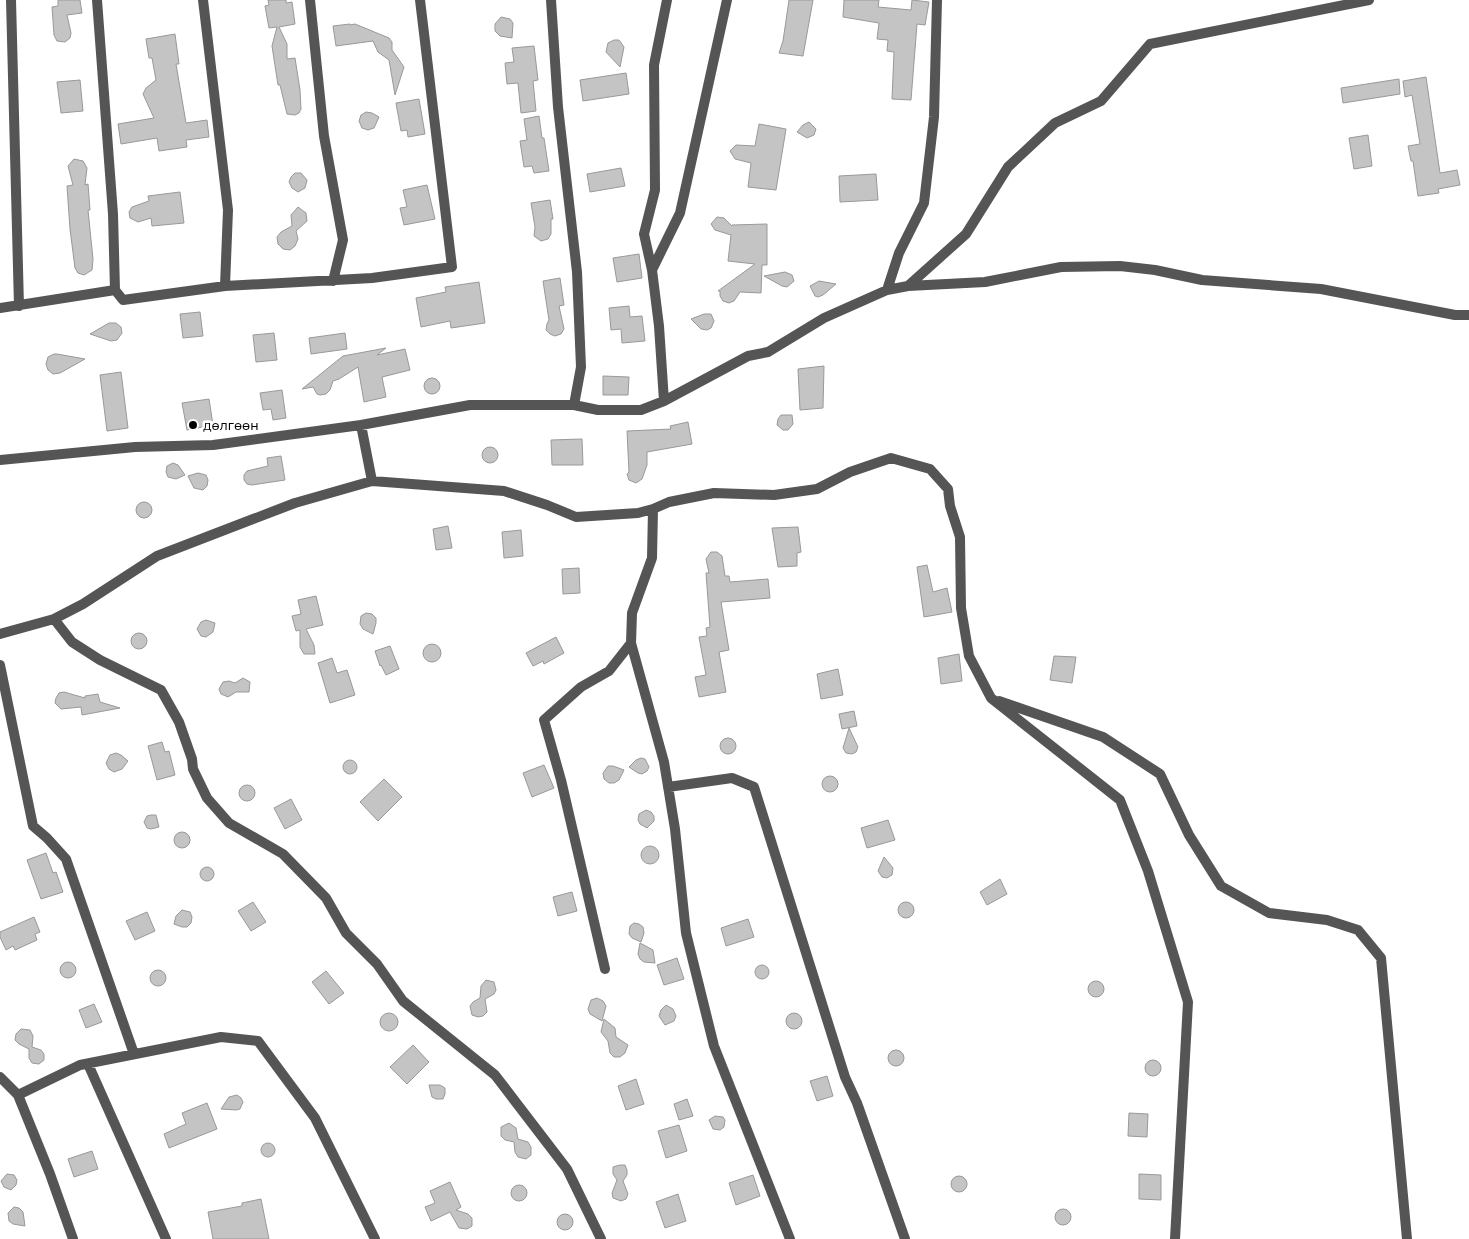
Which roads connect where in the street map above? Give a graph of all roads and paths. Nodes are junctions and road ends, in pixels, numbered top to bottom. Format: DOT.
graph roads {
  1 [pos="11,0"];
  2 [pos="97,0"];
  3 [pos="203,0"];
  4 [pos="310,0"];
  5 [pos="420,0"];
  6 [pos="552,0"];
  7 [pos="667,0"];
  8 [pos="727,0"];
  9 [pos="937,0"];
  10 [pos="1370,0"];
  11 [pos="652,270"];
  12 [pos="333,281"];
  13 [pos="225,286"];
  14 [pos="908,286"];
  15 [pos="115,290"];
  16 [pos="887,290"];
  17 [pos="19,306"];
  18 [pos="0,308"];
  19 [pos="1469,315"];
  20 [pos="664,401"];
  21 [pos="574,405"];
  22 [pos="362,425"];
  23 [pos="0,460"];
  24 [pos="372,481"];
  25 [pos="653,509"];
  26 [pos="54,619"];
  27 [pos="0,634"];
  28 [pos="631,643"];
  29 [pos="0,665"];
  30 [pos="991,698"];
  31 [pos="668,787"];
  32 [pos="605,969"];
  33 [pos="134,1054"];
  34 [pos="88,1064"];
  35 [pos="0,1078"];
  36 [pos="18,1095"];
  37 [pos="73,1239"];
  38 [pos="166,1239"];
  39 [pos="375,1239"];
  40 [pos="601,1239"];
  41 [pos="790,1239"];
  42 [pos="905,1239"];
  43 [pos="1175,1239"];
  44 [pos="1407,1239"];
  1 -- 17 [label="street"];
  2 -- 15 [label="street"];
  3 -- 13 [label="street"];
  4 -- 12 [label="street"];
  5 -- 12 [label="street"];
  6 -- 21 [label="street"];
  7 -- 11 [label="street"];
  8 -- 11 [label="street"];
  9 -- 16 [label="street"];
  10 -- 14 [label="street"];
  11 -- 20 [label="street"];
  12 -- 13 [label="street"];
  13 -- 15 [label="street"];
  14 -- 16 [label="street"];
  14 -- 19 [label="street"];
  15 -- 17 [label="street"];
  16 -- 20 [label="street"];
  17 -- 18 [label="street"];
  20 -- 21 [label="street"];
  21 -- 22 [label="street"];
  22 -- 23 [label="street"];
  22 -- 24 [label="street"];
  24 -- 25 [label="street"];
  24 -- 26 [label="street"];
  25 -- 28 [label="street"];
  25 -- 30 [label="street"];
  26 -- 27 [label="street"];
  26 -- 40 [label="street"];
  28 -- 31 [label="street"];
  28 -- 32 [label="street"];
  29 -- 33 [label="street"];
  30 -- 43 [label="street"];
  30 -- 44 [label="street"];
  31 -- 41 [label="street"];
  31 -- 42 [label="street"];
  33 -- 34 [label="street"];
  33 -- 39 [label="street"];
  34 -- 36 [label="street"];
  34 -- 38 [label="street"];
  35 -- 36 [label="street"];
  36 -- 37 [label="street"];
}
